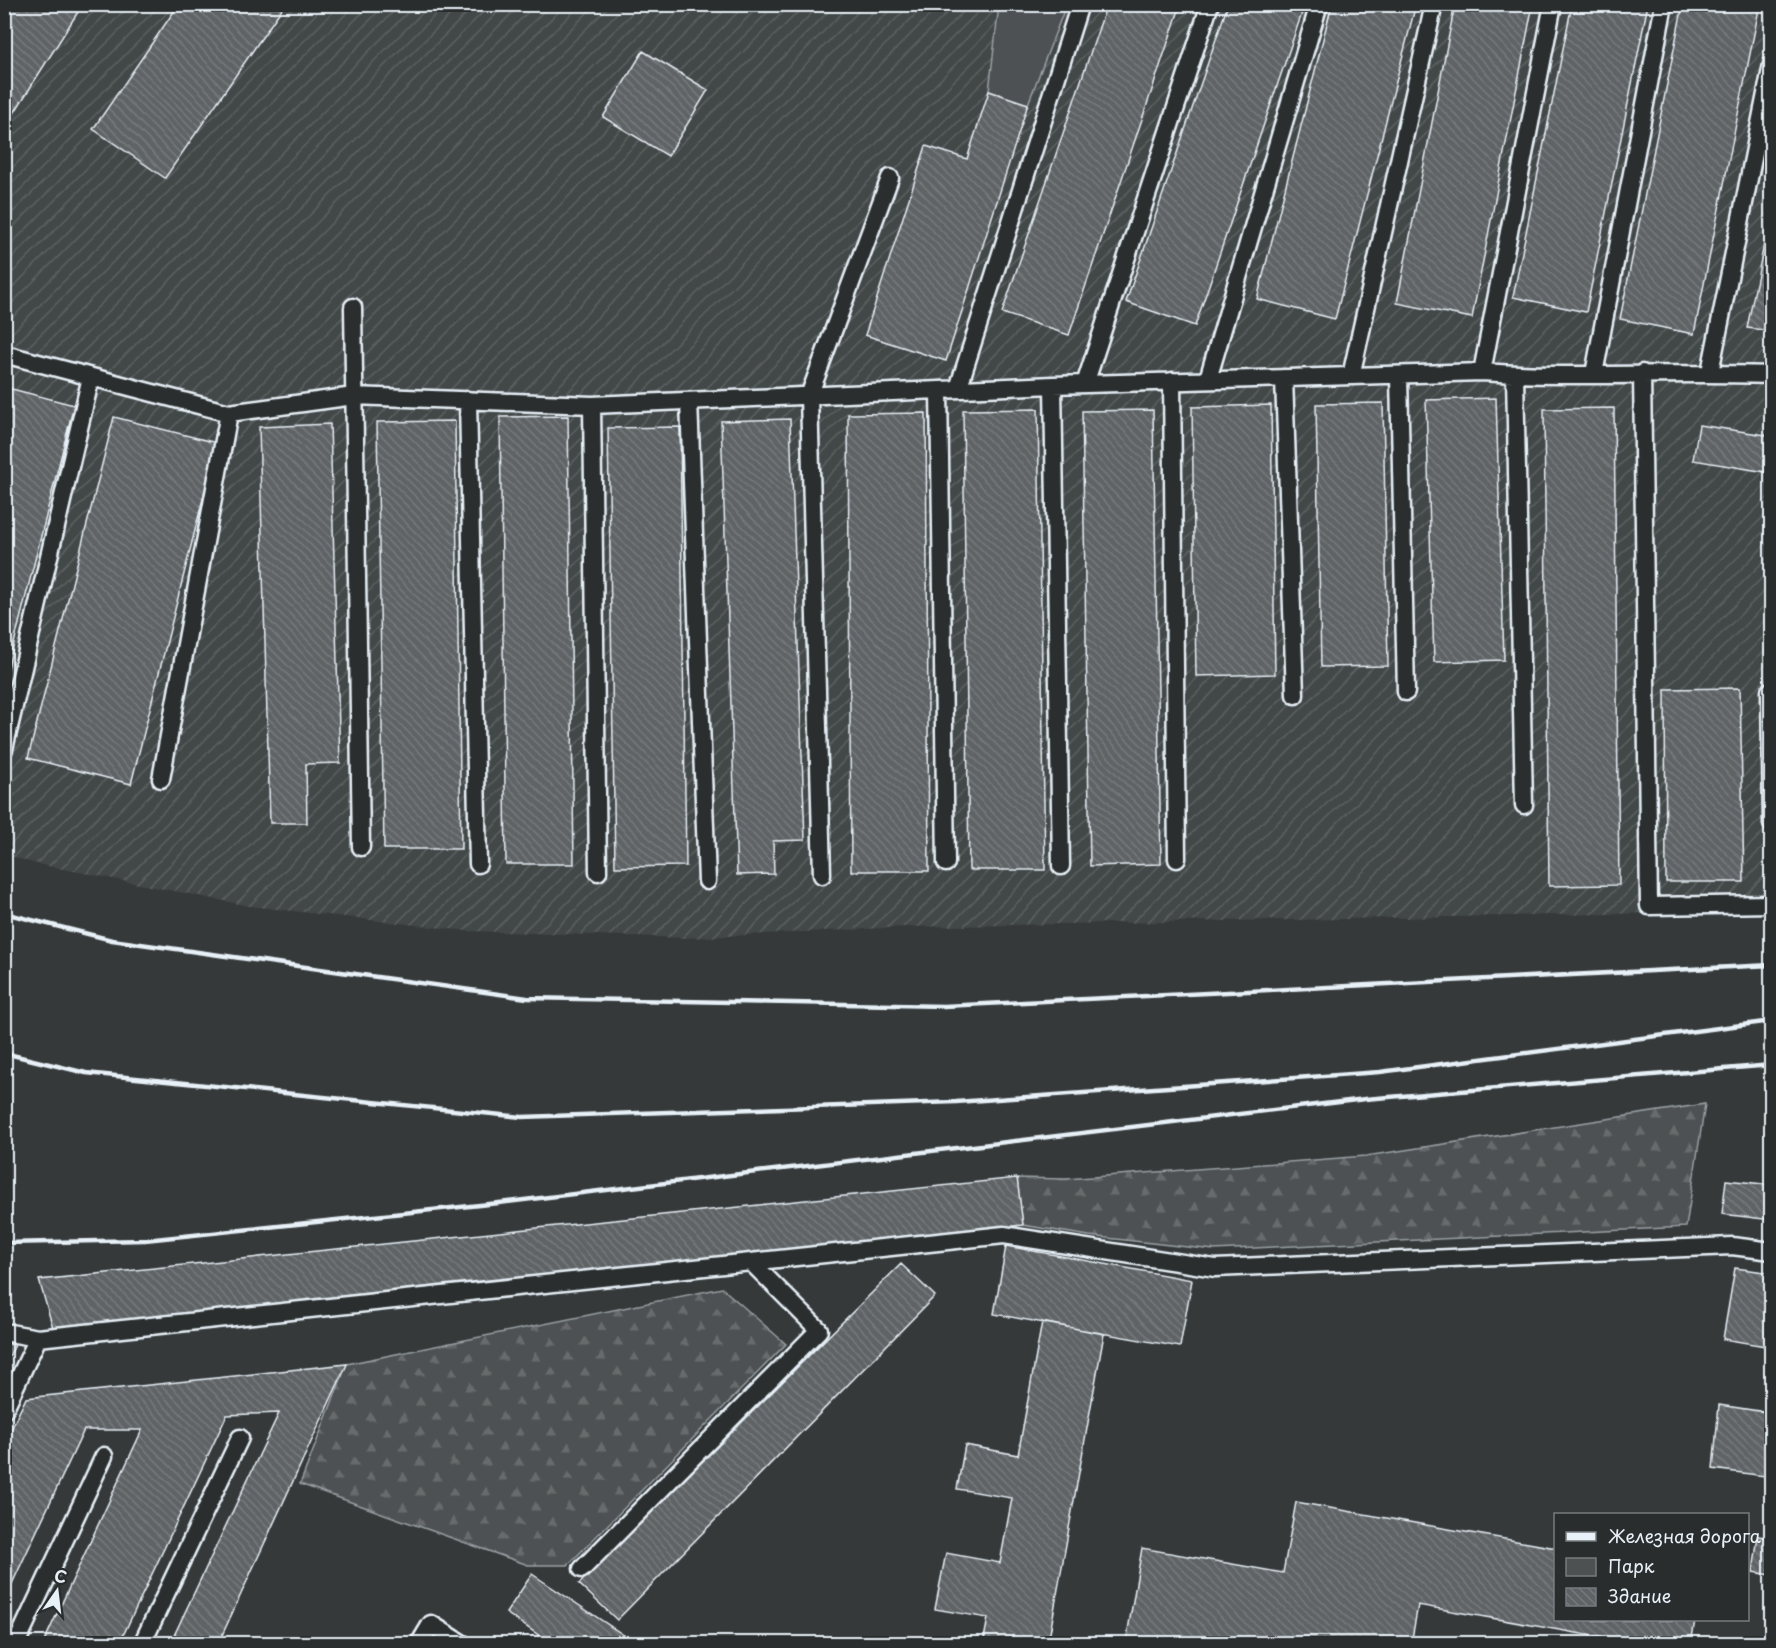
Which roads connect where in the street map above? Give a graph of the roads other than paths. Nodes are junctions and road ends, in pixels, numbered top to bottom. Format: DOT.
graph roads {
  1 [pos="1080,4"];
  2 [pos="1210,4"];
  3 [pos="1319,4"];
  4 [pos="1434,4"];
  5 [pos="1553,4"];
  6 [pos="1664,4"];
  7 [pos="1772,64"];
  8 [pos="890,178"];
  9 [pos="353,307"];
  10 [pos="4,354"];
  11 [pos="1482,372"];
  12 [pos="1710,372"];
  13 [pos="1642,373"];
  14 [pos="1594,374"];
  15 [pos="1515,375"];
  16 [pos="1772,375"];
  17 [pos="91,376"];
  18 [pos="1352,376"];
  19 [pos="1399,376"];
  20 [pos="1284,378"];
  21 [pos="1208,380"];
  22 [pos="1172,381"];
  23 [pos="1085,384"];
  24 [pos="1053,385"];
  25 [pos="958,389"];
  26 [pos="939,390"];
  27 [pos="354,396"];
  28 [pos="809,396"];
  29 [pos="468,400"];
  30 [pos="689,401"];
  31 [pos="592,405"];
  32 [pos="229,413"];
  33 [pos="1770,691"];
  34 [pos="1406,692"];
  35 [pos="1294,695"];
  36 [pos="4,748"];
  37 [pos="161,779"];
  38 [pos="1524,805"];
  39 [pos="1772,824"];
  40 [pos="361,847"];
  41 [pos="1178,859"];
  42 [pos="946,863"];
  43 [pos="478,864"];
  44 [pos="1061,866"];
  45 [pos="598,872"];
  46 [pos="822,875"];
  47 [pos="707,881"];
  48 [pos="1772,904"];
  49 [pos="1772,1251"];
  50 [pos="751,1262"];
  51 [pos="4,1332"];
  52 [pos="38,1338"];
  53 [pos="4,1410"];
  54 [pos="240,1438"];
  55 [pos="104,1456"];
  56 [pos="582,1569"];
  57 [pos="16,1644"];
  58 [pos="142,1644"];
  59 [pos="419,1644"];
  60 [pos="463,1644"];
  1 -- 25 [label="lane"];
  2 -- 23 [label="lane"];
  3 -- 21 [label="lane"];
  4 -- 18 [label="lane"];
  5 -- 11 [label="lane"];
  6 -- 14 [label="lane"];
  7 -- 12 [label="lane"];
  8 -- 28 [label="lane"];
  9 -- 27 [label="lane"];
  10 -- 17 [label="lane"];
  11 -- 15 [label="lane"];
  11 -- 19 [label="lane"];
  12 -- 13 [label="lane"];
  12 -- 16 [label="lane"];
  13 -- 14 [label="lane"];
  13 -- 48 [label="lane"];
  14 -- 15 [label="lane"];
  15 -- 38 [label="lane"];
  17 -- 32 [label="lane"];
  17 -- 36 [label="lane"];
  18 -- 19 [label="lane"];
  18 -- 20 [label="lane"];
  19 -- 34 [label="lane"];
  20 -- 21 [label="lane"];
  20 -- 35 [label="lane"];
  21 -- 22 [label="lane"];
  22 -- 23 [label="lane"];
  22 -- 41 [label="lane"];
  23 -- 24 [label="lane"];
  24 -- 25 [label="lane"];
  24 -- 44 [label="lane"];
  25 -- 26 [label="lane"];
  26 -- 28 [label="lane"];
  26 -- 42 [label="lane"];
  27 -- 29 [label="lane"];
  27 -- 32 [label="lane"];
  27 -- 40 [label="lane"];
  28 -- 30 [label="lane"];
  28 -- 46 [label="lane"];
  29 -- 31 [label="lane"];
  29 -- 43 [label="lane"];
  30 -- 31 [label="lane"];
  30 -- 47 [label="lane"];
  31 -- 45 [label="lane"];
  32 -- 37 [label="lane"];
  33 -- 39 [label="lane"];
  49 -- 50 [label="lane"];
  50 -- 52 [label="lane"];
  50 -- 56 [label="lane"];
  51 -- 52 [label="lane"];
  52 -- 53 [label="lane"];
  54 -- 58 [label="lane"];
  55 -- 57 [label="lane"];
  59 -- 60 [label="lane"];
}
